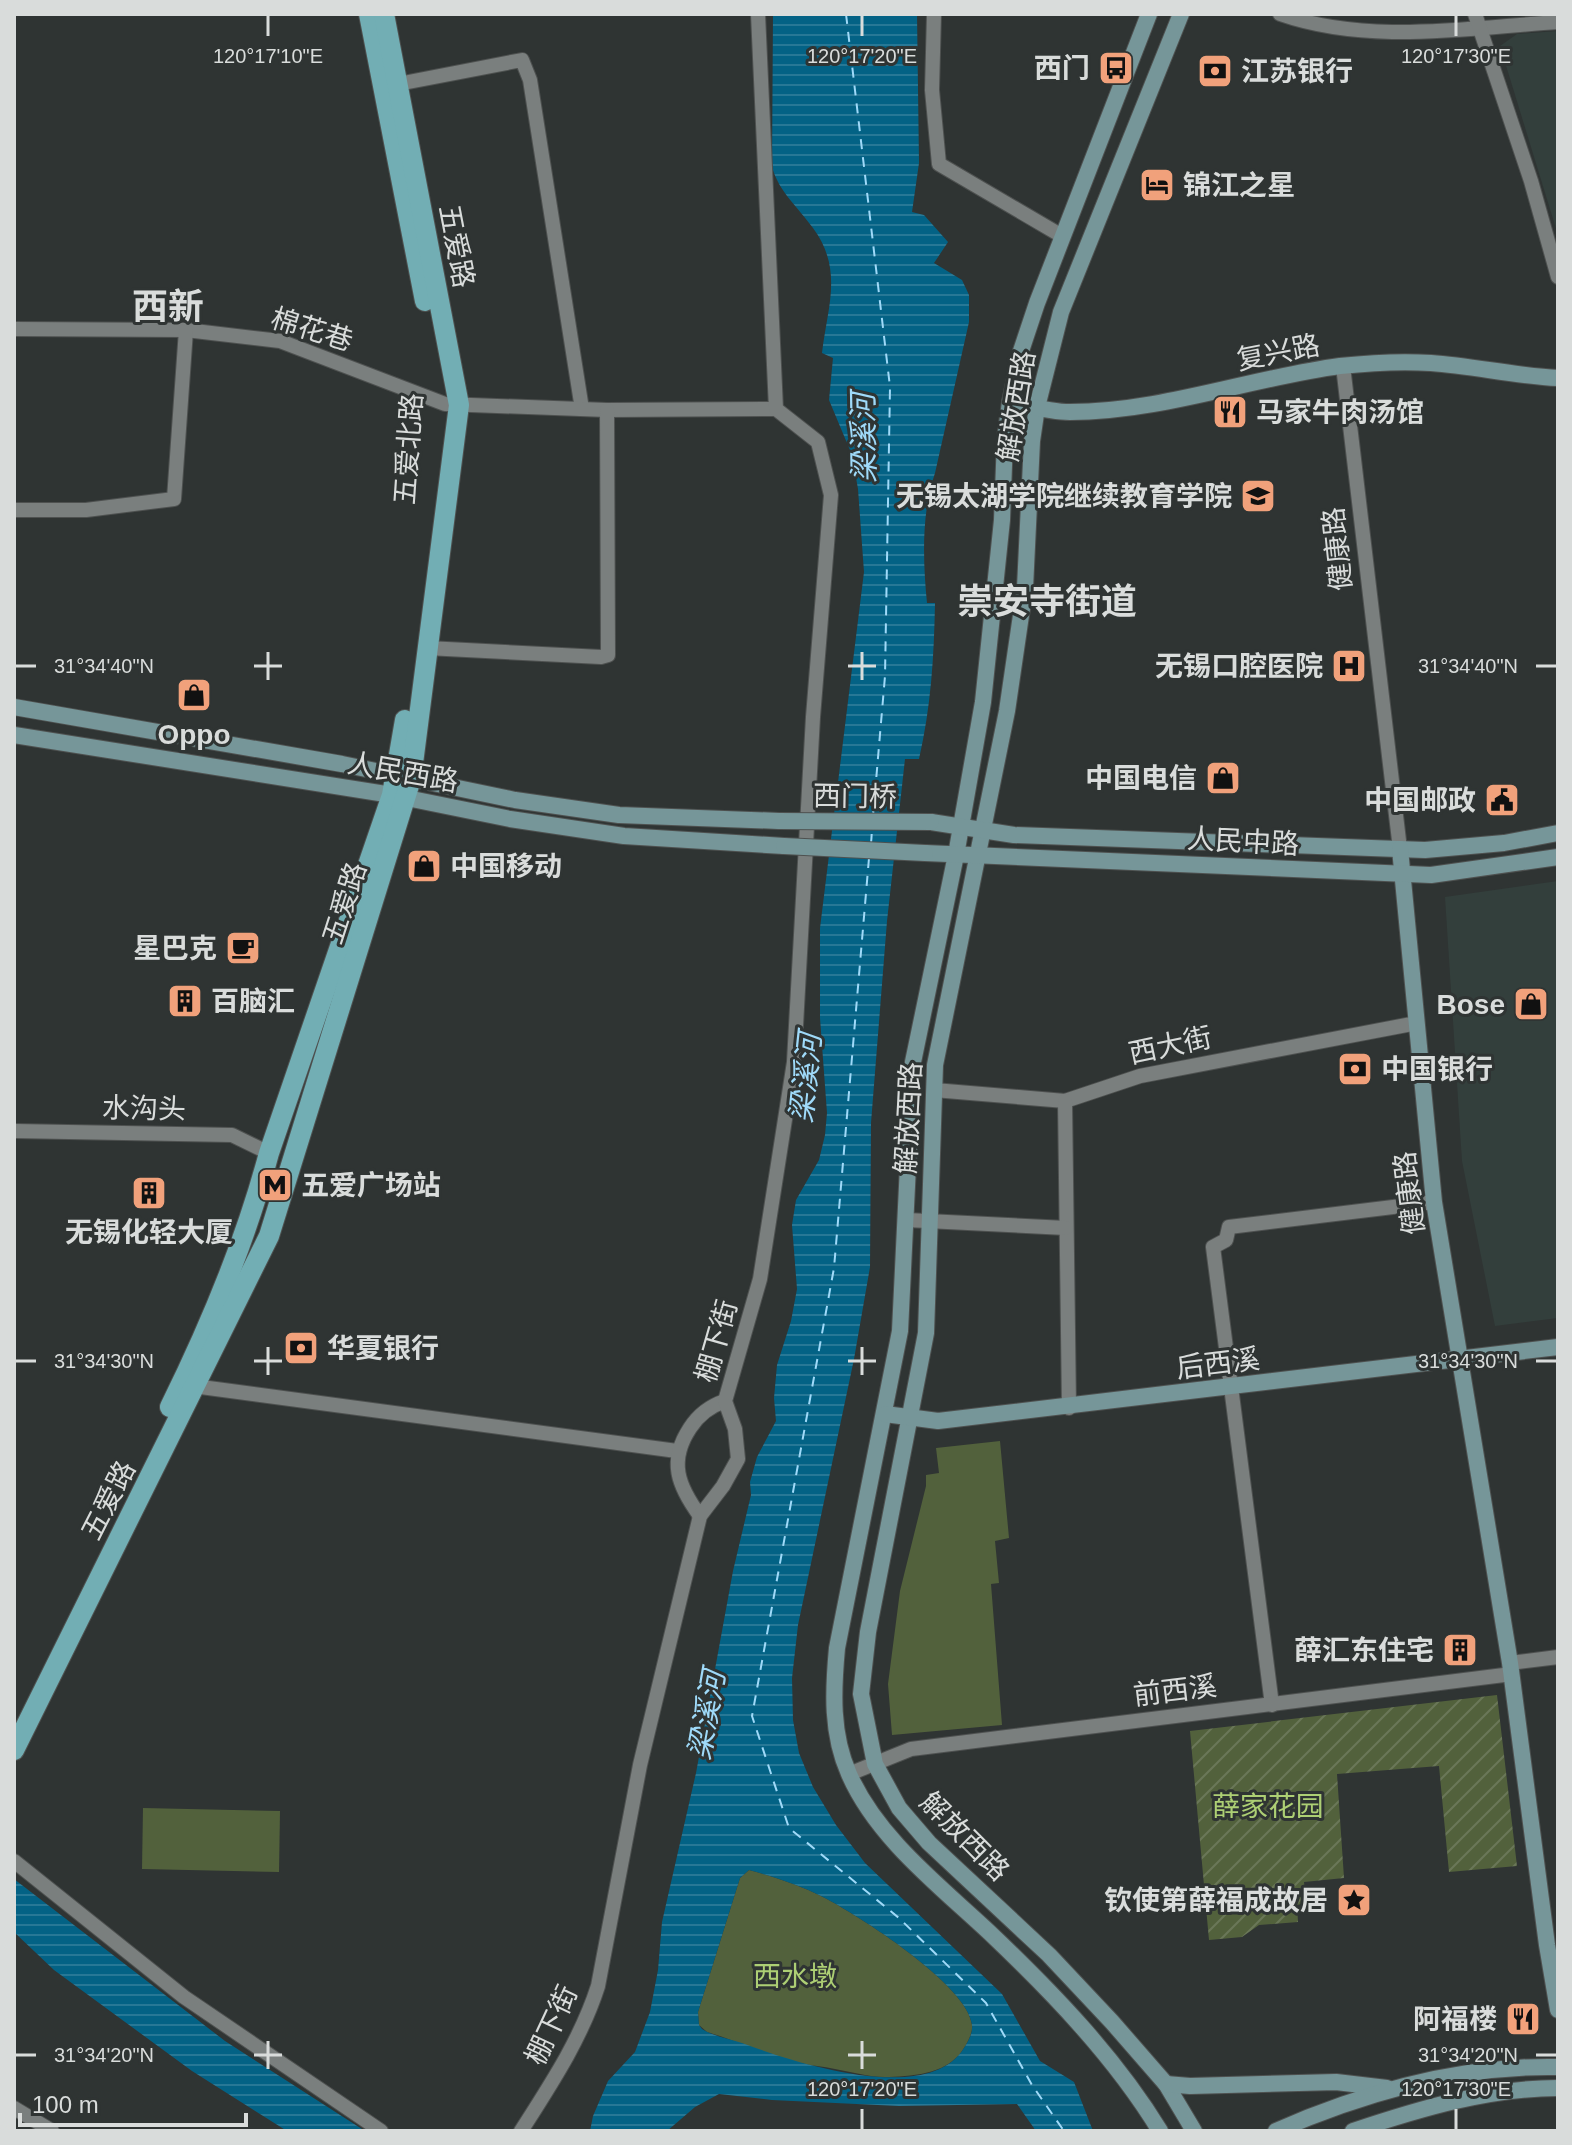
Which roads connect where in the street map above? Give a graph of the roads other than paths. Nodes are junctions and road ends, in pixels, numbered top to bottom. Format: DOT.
graph roads {
  1 [pos="369,14"];
  2 [pos="384,14"];
  3 [pos="758,14"];
  4 [pos="934,14"];
  5 [pos="1149,14"];
  6 [pos="1181,14"];
  7 [pos="1280,14"];
  8 [pos="1478,20"];
  9 [pos="1558,22"];
  10 [pos="398,84"];
  11 [pos="1062,236"];
  12 [pos="1558,277"];
  13 [pos="14,329"];
  14 [pos="186,330"];
  15 [pos="1343,366"];
  16 [pos="1558,378"];
  17 [pos="1010,402"];
  18 [pos="452,404"];
  19 [pos="1037,407"];
  20 [pos="582,409"];
  21 [pos="776,409"];
  22 [pos="607,410"];
  23 [pos="14,510"];
  24 [pos="427,648"];
  25 [pos="14,707"];
  26 [pos="14,735"];
  27 [pos="402,787"];
  28 [pos="779,821"];
  29 [pos="931,822"];
  30 [pos="961,825"];
  31 [pos="985,830"];
  32 [pos="1558,833"];
  33 [pos="784,846"];
  34 [pos="1400,849"];
  35 [pos="925,853"];
  36 [pos="979,854"];
  37 [pos="956,855"];
  38 [pos="1558,857"];
  39 [pos="1402,874"];
  40 [pos="1417,1023"];
  41 [pos="934,1090"];
  42 [pos="1065,1101"];
  43 [pos="14,1131"];
  44 [pos="269,1153"];
  45 [pos="1434,1202"];
  46 [pos="907,1220"];
  47 [pos="929,1222"];
  48 [pos="1066,1228"];
  49 [pos="1558,1347"];
  50 [pos="1461,1360"];
  51 [pos="189,1385"];
  52 [pos="1233,1388"];
  53 [pos="725,1401"];
  54 [pos="1069,1408"];
  55 [pos="885,1414"];
  56 [pos="911,1418"];
  57 [pos="677,1451"];
  58 [pos="700,1516"];
  59 [pos="1558,1657"];
  60 [pos="1511,1668"];
  61 [pos="1272,1705"];
  62 [pos="14,1722"];
  63 [pos="14,1750"];
  64 [pos="875,1764"];
  65 [pos="849,1774"];
  66 [pos="14,1861"];
  67 [pos="1558,2010"];
  68 [pos="1558,2067"];
  69 [pos="1166,2084"];
  70 [pos="1558,2088"];
  71 [pos="1393,2089"];
  72 [pos="14,2108"];
  73 [pos="52,2131"];
  74 [pos="381,2131"];
  75 [pos="521,2131"];
  76 [pos="1160,2131"];
  77 [pos="1194,2131"];
  78 [pos="1276,2131"];
  79 [pos="1353,2131"];
  1 -- 18 [label="main road, 五爱北路"];
  2 -- 10 [label="main road, 五爱路"];
  3 -- 21 [label="street"];
  4 -- 11 [label="street"];
  5 -- 11 [label="main road, 解放西路"];
  6 -- 19 [label="main road, 解放西路"];
  7 -- 8 [label="street"];
  8 -- 9 [label="street"];
  8 -- 12 [label="street"];
  10 -- 18 [label="main road, 五爱路"];
  10 -- 20 [label="street"];
  11 -- 17 [label="main road, 解放西路"];
  13 -- 14 [label="street, 棉花巷"];
  14 -- 18 [label="street, 棉花巷"];
  14 -- 23 [label="street"];
  15 -- 16 [label="main road, 复兴路"];
  15 -- 19 [label="main road, 复兴路"];
  15 -- 34 [label="street, 健康路"];
  17 -- 19 [label="main road, 复兴路"];
  17 -- 30 [label="main road, 解放西路"];
  18 -- 20 [label="street, 棉花巷"];
  18 -- 24 [label="main road, 五爱路"];
  18 -- 27 [label="main road, 五爱北路"];
  19 -- 31 [label="main road, 解放西路"];
  20 -- 22 [label="street, 棉花巷"];
  21 -- 22 [label="street, 棉花巷"];
  21 -- 53 [label="street, 棚下街"];
  22 -- 24 [label="street"];
  24 -- 27 [label="main road, 五爱路"];
  25 -- 27 [label="main road, 人民西路"];
  26 -- 27 [label="main road, 人民西路"];
  27 -- 28 [label="main road, 人民西路"];
  27 -- 33 [label="main road, 人民西路"];
  27 -- 44 [label="main road, 五爱路"];
  27 -- 51 [label="main road, 五爱路"];
  28 -- 29 [label="main road, 西门桥, bridge"];
  29 -- 30 [label="main road, 人民中路"];
  30 -- 31 [label="main road, 人民中路"];
  30 -- 37 [label="main road, 解放西路"];
  31 -- 34 [label="main road, 人民中路"];
  31 -- 36 [label="main road, 解放西路"];
  32 -- 34 [label="main road, 人民中路"];
  33 -- 35 [label="main road, 西门桥, bridge"];
  34 -- 39 [label="main road, 健康路"];
  35 -- 37 [label="main road, 人民中路"];
  36 -- 37 [label="main road, 人民中路"];
  36 -- 39 [label="main road, 人民中路"];
  36 -- 41 [label="main road, 解放西路"];
  37 -- 46 [label="main road, 解放西路"];
  38 -- 39 [label="main road, 人民中路"];
  39 -- 40 [label="main road, 健康路"];
  40 -- 42 [label="street, 西大街"];
  40 -- 45 [label="main road, 健康路"];
  41 -- 42 [label="street, 西大街"];
  41 -- 47 [label="main road, 解放西路"];
  42 -- 48 [label="street"];
  43 -- 44 [label="street, 水沟头"];
  44 -- 51 [label="main road, 五爱路"];
  45 -- 50 [label="main road, 健康路"];
  45 -- 52 [label="street"];
  46 -- 47 [label="street"];
  46 -- 55 [label="main road, 解放西路"];
  47 -- 48 [label="street"];
  47 -- 56 [label="main road, 解放西路"];
  48 -- 54 [label="street"];
  49 -- 50 [label="main road, 后西溪"];
  50 -- 52 [label="main road, 后西溪"];
  50 -- 60 [label="main road, 健康路"];
  51 -- 57 [label="street"];
  51 -- 62 [label="main road, 五爱路"];
  51 -- 63 [label="main road, 五爱路"];
  52 -- 54 [label="main road, 后西溪"];
  52 -- 61 [label="street"];
  53 -- 57 [label="street"];
  53 -- 58 [label="street, 棚下街"];
  54 -- 56 [label="main road, 后西溪"];
  55 -- 56 [label="main road, 后西溪"];
  55 -- 65 [label="main road, 解放西路"];
  56 -- 64 [label="main road, 解放西路"];
  57 -- 58 [label="street"];
  58 -- 75 [label="street, 棚下街"];
  59 -- 60 [label="street, 前西溪"];
  60 -- 61 [label="street, 前西溪"];
  60 -- 67 [label="main road, 健康路"];
  61 -- 64 [label="street, 前西溪"];
  64 -- 65 [label="street, 前西溪"];
  64 -- 69 [label="main road, 解放西路"];
  65 -- 76 [label="main road, 解放西路"];
  66 -- 74 [label="street"];
  68 -- 71 [label="main road"];
  69 -- 71 [label="main road"];
  69 -- 77 [label="main road, 解放西路"];
  70 -- 79 [label="main road"];
  71 -- 78 [label="main road"];
  72 -- 73 [label="street"];
}
